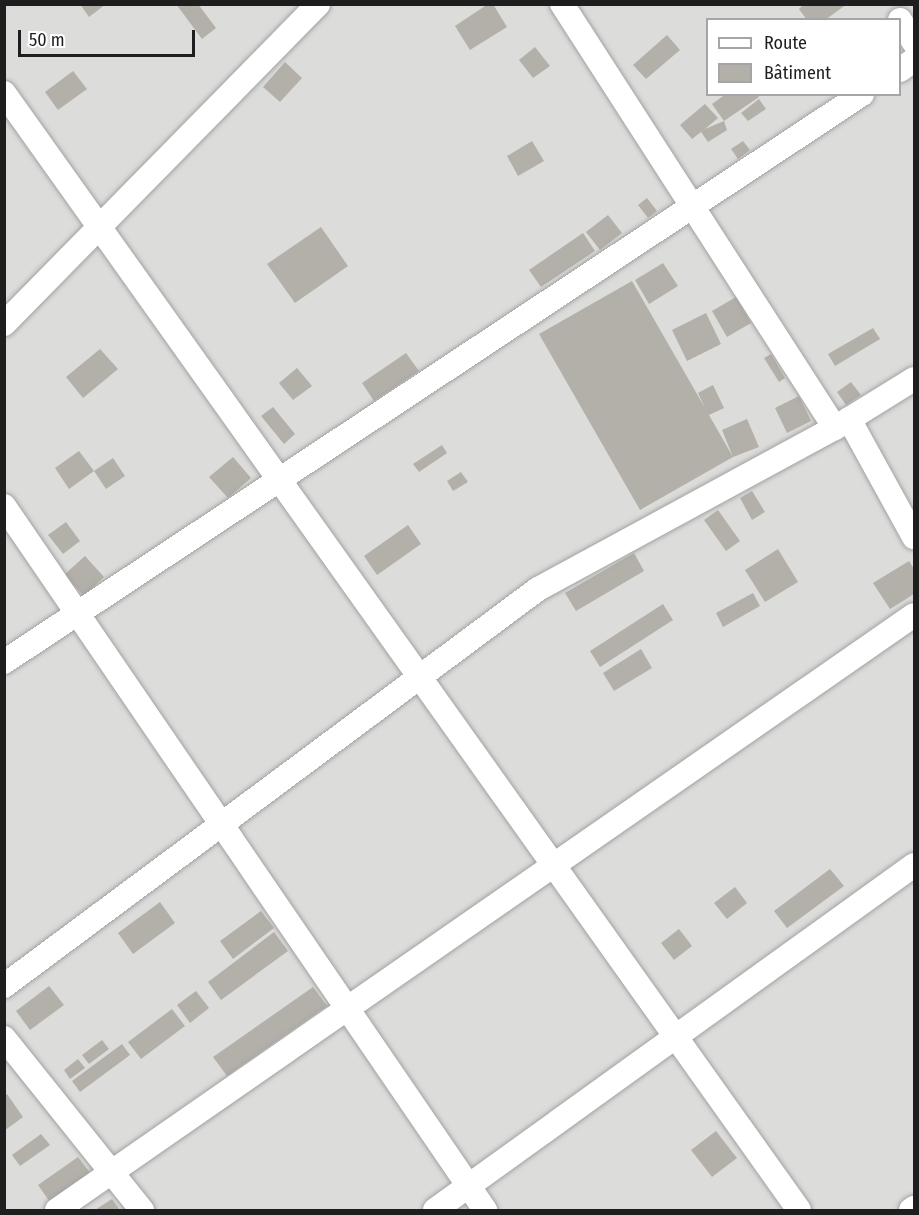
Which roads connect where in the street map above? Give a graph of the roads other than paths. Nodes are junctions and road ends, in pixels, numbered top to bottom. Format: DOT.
graph roads {
  1 [pos="318,4"];
  2 [pos="562,4"];
  3 [pos="888,4"];
  4 [pos="898,18"];
  5 [pos="901,23"];
  6 [pos="915,42"];
  7 [pos="915,60"];
  8 [pos="901,69"];
  9 [pos="4,93"];
  10 [pos="859,96"];
  11 [pos="692,207"];
  12 [pos="100,227"];
  13 [pos="4,324"];
  14 [pos="915,379"];
  15 [pos="842,424"];
  16 [pos="280,480"];
  17 [pos="4,506"];
  18 [pos="915,537"];
  19 [pos="78,613"];
  20 [pos="915,615"];
  21 [pos="4,662"];
  22 [pos="420,677"];
  23 [pos="222,825"];
  24 [pos="915,865"];
  25 [pos="554,866"];
  26 [pos="4,986"];
  27 [pos="348,1008"];
  28 [pos="676,1037"];
  29 [pos="4,1038"];
  30 [pos="112,1172"];
  31 [pos="469,1186"];
  32 [pos="915,1208"];
  33 [pos="57,1210"];
  34 [pos="142,1210"];
  35 [pos="435,1210"];
  36 [pos="485,1210"];
  37 [pos="799,1210"];
  38 [pos="911,1210"];
  1 -- 12 [label="street"];
  2 -- 11 [label="street"];
  3 -- 4 [label="street"];
  5 -- 6 [label="street"];
  7 -- 8 [label="street"];
  9 -- 12 [label="street"];
  10 -- 11 [label="street"];
  11 -- 15 [label="street"];
  11 -- 16 [label="street"];
  12 -- 13 [label="street"];
  12 -- 16 [label="street"];
  14 -- 15 [label="street"];
  15 -- 18 [label="street"];
  15 -- 22 [label="street"];
  16 -- 19 [label="street"];
  16 -- 22 [label="street"];
  17 -- 19 [label="street"];
  19 -- 21 [label="street"];
  19 -- 23 [label="street"];
  20 -- 25 [label="street"];
  22 -- 23 [label="street"];
  22 -- 25 [label="street"];
  23 -- 26 [label="street"];
  23 -- 27 [label="street"];
  24 -- 28 [label="street"];
  25 -- 27 [label="street"];
  25 -- 28 [label="street"];
  27 -- 30 [label="street"];
  27 -- 31 [label="street"];
  28 -- 31 [label="street"];
  28 -- 37 [label="street"];
  29 -- 30 [label="street"];
  30 -- 33 [label="street"];
  30 -- 34 [label="street"];
  31 -- 35 [label="street"];
  31 -- 36 [label="street"];
  32 -- 38 [label="street"];
}
